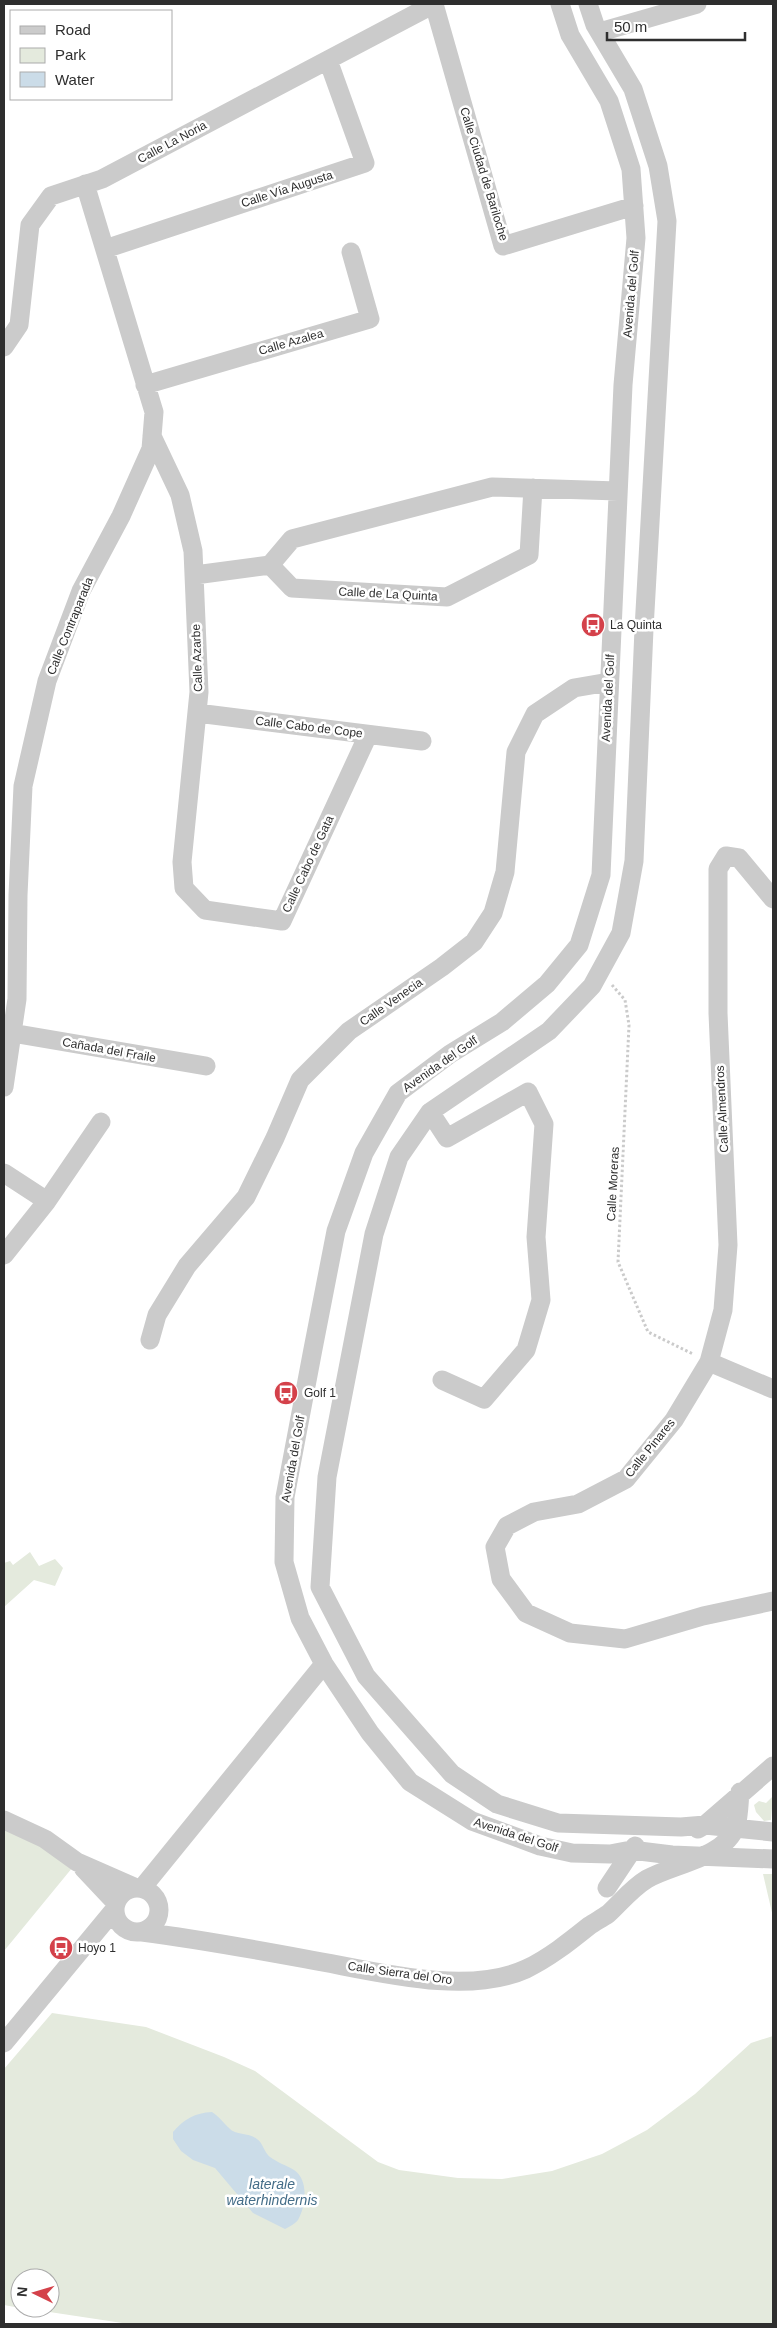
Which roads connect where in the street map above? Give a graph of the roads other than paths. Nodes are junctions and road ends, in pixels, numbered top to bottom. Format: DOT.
graph roads {
  1 [pos="434,4"];
  2 [pos="560,4"];
  3 [pos="588,4"];
  4 [pos="697,4"];
  5 [pos="600,32"];
  6 [pos="328,60"];
  7 [pos="86,184"];
  8 [pos="634,206"];
  9 [pos="105,249"];
  10 [pos="352,252"];
  11 [pos="4,347"];
  12 [pos="146,385"];
  13 [pos="152,436"];
  14 [pos="532,488"];
  15 [pos="618,491"];
  16 [pos="270,565"];
  17 [pos="195,575"];
  18 [pos="609,682"];
  19 [pos="197,713"];
  20 [pos="368,735"];
  21 [pos="422,742"];
  22 [pos="184,888"];
  23 [pos="773,899"];
  24 [pos="12,1033"];
  25 [pos="206,1066"];
  26 [pos="4,1088"];
  27 [pos="430,1112"];
  28 [pos="101,1122"];
  29 [pos="4,1173"];
  30 [pos="47,1201"];
  31 [pos="4,1255"];
  32 [pos="150,1340"];
  33 [pos="709,1362"];
  34 [pos="442,1380"];
  35 [pos="773,1389"];
  36 [pos="773,1601"];
  37 [pos="324,1664"];
  38 [pos="773,1766"];
  39 [pos="740,1792"];
  40 [pos="4,1820"];
  41 [pos="558,1823"];
  42 [pos="705,1825"];
  43 [pos="736,1827"];
  44 [pos="773,1832"];
  45 [pos="631,1850"];
  46 [pos="572,1853"];
  47 [pos="706,1855"];
  48 [pos="773,1859"];
  49 [pos="77,1862"];
  50 [pos="138,1887"];
  51 [pos="614,1894"];
  52 [pos="115,1906"];
  53 [pos="159,1910"];
  54 [pos="135,1931"];
  55 [pos="192,1938"];
  56 [pos="83,1949"];
  57 [pos="4,2044"];
  1 -- 6 [label="street, Calle La Noria"];
  1 -- 8 [label="street, Calle Ciudad de Bariloche"];
  2 -- 8 [label="street, Avenida del Golf"];
  3 -- 5 [label="street, Avenida del Golf"];
  4 -- 5 [label="street"];
  5 -- 27 [label="street, Avenida del Golf"];
  6 -- 7 [label="street, Calle La Noria"];
  6 -- 9 [label="street, Calle Vía Augusta"];
  7 -- 9 [label="street, Calle Contraparada"];
  7 -- 11 [label="street, Calle La Noria"];
  8 -- 15 [label="street, Avenida del Golf"];
  9 -- 12 [label="street, Calle Contraparada"];
  10 -- 12 [label="street, Calle Azalea"];
  12 -- 13 [label="street, Calle Contraparada"];
  13 -- 17 [label="street, Calle Azarbe"];
  13 -- 24 [label="street, Calle Contraparada"];
  14 -- 15 [label="street"];
  14 -- 16 [label="street"];
  14 -- 16 [label="street, Calle de La Quinta"];
  15 -- 18 [label="street, Avenida del Golf"];
  16 -- 17 [label="street"];
  17 -- 19 [label="street, Calle Azarbe"];
  18 -- 32 [label="street, Calle Venecia"];
  18 -- 37 [label="street, Avenida del Golf"];
  19 -- 20 [label="street, Calle Cabo de Cope"];
  19 -- 22 [label="street, Calle Azarbe"];
  20 -- 21 [label="street, Calle Cabo de Cope"];
  20 -- 22 [label="street, Calle Cabo de Gata"];
  23 -- 33 [label="street, Calle Almendros"];
  24 -- 25 [label="street, Cañada del Fraile"];
  24 -- 26 [label="street, Calle Contraparada"];
  27 -- 34 [label="street"];
  27 -- 41 [label="street, Avenida del Golf"];
  28 -- 30 [label="street"];
  29 -- 30 [label="street"];
  30 -- 31 [label="street"];
  33 -- 35 [label="street"];
  33 -- 36 [label="street, Calle Pinares"];
  37 -- 46 [label="street, Avenida del Golf"];
  37 -- 50 [label="street"];
  38 -- 39 [label="street"];
  39 -- 42 [label="street"];
  39 -- 43 [label="street"];
  40 -- 49 [label="street"];
  41 -- 42 [label="street, Avenida del Golf"];
  41 -- 45 [label="street"];
  42 -- 43 [label="street, Avenida del Golf"];
  42 -- 45 [label="street"];
  43 -- 44 [label="street, Avenida del Golf"];
  43 -- 47 [label="street"];
  45 -- 46 [label="street, Avenida del Golf"];
  45 -- 47 [label="street, Avenida del Golf"];
  45 -- 51 [label="street"];
  46 -- 51 [label="street"];
  47 -- 48 [label="street, Avenida del Golf"];
  47 -- 51 [label="street"];
  49 -- 50 [label="street"];
  49 -- 52 [label="street"];
  50 -- 52 [label="street"];
  50 -- 53 [label="street"];
  51 -- 55 [label="street, Calle Sierra del Oro"];
  52 -- 54 [label="street"];
  52 -- 56 [label="street"];
  53 -- 54 [label="street"];
  53 -- 55 [label="street"];
  54 -- 55 [label="street, Calle Sierra del Oro"];
  54 -- 56 [label="street"];
  56 -- 57 [label="street"];
}
